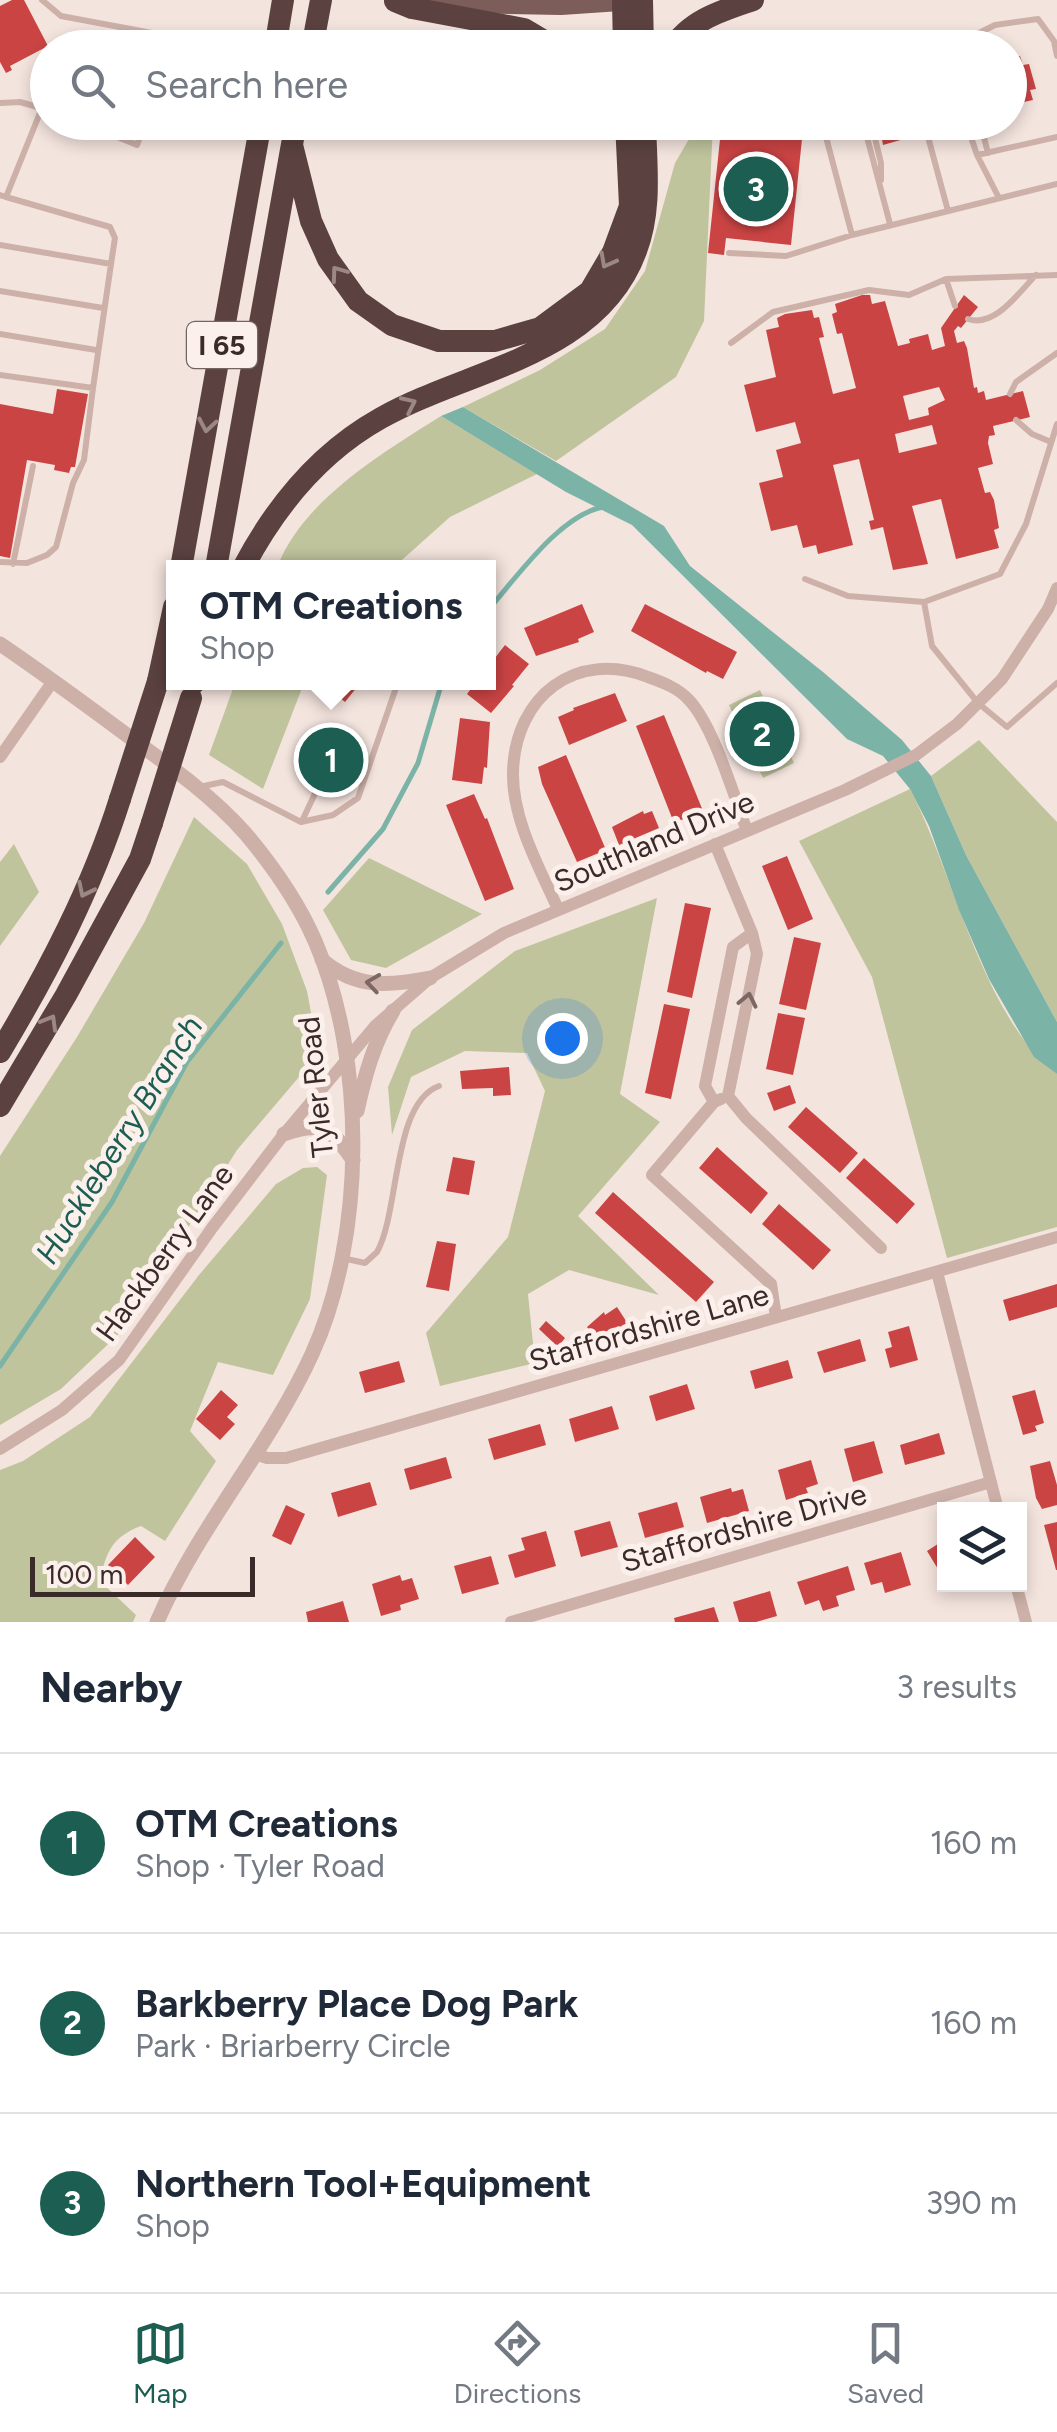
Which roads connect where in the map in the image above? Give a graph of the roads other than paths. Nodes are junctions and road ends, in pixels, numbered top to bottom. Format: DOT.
graph roads {
  1 [pos="42,0"];
  2 [pos="284,0"];
  3 [pos="321,0"];
  4 [pos="385,0"];
  5 [pos="631,0"];
  6 [pos="753,0"];
  7 [pos="396,1"];
  8 [pos="136,30"];
  9 [pos="278,30"];
  10 [pos="315,30"];
  11 [pos="526,30"];
  12 [pos="627,30"];
  13 [pos="638,30"];
  14 [pos="688,30"];
  15 [pos="985,30"];
  16 [pos="1057,56"];
  17 [pos="0,103"];
  18 [pos="30,104"];
  19 [pos="1057,137"];
  20 [pos="30,139"];
  21 [pos="259,140"];
  22 [pos="293,140"];
  23 [pos="295,140"];
  24 [pos="634,140"];
  25 [pos="638,140"];
  26 [pos="827,140"];
  27 [pos="868,140"];
  28 [pos="876,140"];
  29 [pos="928,140"];
  30 [pos="972,140"];
  31 [pos="985,140"];
  32 [pos="988,153"];
  33 [pos="977,156"];
  34 [pos="1057,184"];
  35 [pos="881,190"];
  36 [pos="3,196"];
  37 [pos="1000,198"];
  38 [pos="948,211"];
  39 [pos="890,224"];
  40 [pos="852,235"];
  41 [pos="0,246"];
  42 [pos="729,253"];
  43 [pos="111,264"];
  44 [pos="1036,275"];
  45 [pos="1057,275"];
  46 [pos="946,279"];
  47 [pos="0,292"];
  48 [pos="954,306"];
  49 [pos="103,308"];
  50 [pos="968,319"];
  51 [pos="0,334"];
  52 [pos="732,343"];
  53 [pos="96,350"];
  54 [pos="1057,353"];
  55 [pos="0,375"];
  56 [pos="92,388"];
  57 [pos="1010,394"];
  58 [pos="1016,420"];
  59 [pos="1057,424"];
  60 [pos="1051,442"];
  61 [pos="33,466"];
  62 [pos="182,560"];
  63 [pos="217,560"];
  64 [pos="248,560"];
  65 [pos="0,562"];
  66 [pos="13,564"];
  67 [pos="805,579"];
  68 [pos="1057,588"];
  69 [pos="924,602"];
  70 [pos="0,644"];
  71 [pos="166,644"];
  72 [pos="53,680"];
  73 [pos="1057,684"];
  74 [pos="193,690"];
  75 [pos="395,690"];
  76 [pos="978,703"];
  77 [pos="0,757"];
  78 [pos="320,784"];
  79 [pos="198,787"];
  80 [pos="301,822"];
  81 [pos="747,831"];
  82 [pos="715,844"];
  83 [pos="558,909"];
  84 [pos="752,933"];
  85 [pos="320,960"];
  86 [pos="430,978"];
  87 [pos="393,1010"];
  88 [pos="0,1052"];
  89 [pos="346,1060"];
  90 [pos="439,1086"];
  91 [pos="721,1099"];
  92 [pos="0,1106"];
  93 [pos="354,1130"];
  94 [pos="284,1134"];
  95 [pos="353,1160"];
  96 [pos="1057,1237"];
  97 [pos="882,1248"];
  98 [pos="340,1258"];
  99 [pos="938,1272"];
  100 [pos="776,1317"];
  101 [pos="0,1449"];
  102 [pos="255,1454"];
  103 [pos="991,1482"];
  104 [pos="996,1502"];
  105 [pos="1018,1592"];
  106 [pos="564,1607"];
  107 [pos="157,1622"];
  108 [pos="511,1622"];
  109 [pos="568,1622"];
  110 [pos="1026,1622"];
  1 -- 8 [label="lane"];
  2 -- 9 [label="highway"];
  3 -- 10 [label="highway"];
  4 -- 7 [label="main road"];
  5 -- 7 [label="main road"];
  5 -- 12 [label="highway"];
  5 -- 13 [label="highway"];
  6 -- 14 [label="highway"];
  7 -- 11 [label="highway"];
  15 -- 16 [label="lane"];
  17 -- 18 [label="lane"];
  19 -- 32 [label="lane"];
  20 -- 36 [label="lane"];
  21 -- 62 [label="highway, I 65, one-way"];
  22 -- 63 [label="highway, I 65"];
  24 -- 23 [label="highway, one-way"];
  64 -- 25 [label="highway, one-way"];
  26 -- 40 [label="lane"];
  27 -- 35 [label="lane"];
  28 -- 35 [label="lane"];
  29 -- 38 [label="lane"];
  30 -- 33 [label="lane"];
  31 -- 32 [label="lane"];
  32 -- 33 [label="lane"];
  33 -- 37 [label="lane"];
  34 -- 37 [label="lane"];
  35 -- 39 [label="lane"];
  36 -- 43 [label="lane"];
  37 -- 38 [label="lane"];
  38 -- 39 [label="lane"];
  39 -- 40 [label="lane"];
  40 -- 42 [label="lane"];
  41 -- 43 [label="lane"];
  43 -- 49 [label="lane"];
  44 -- 45 [label="lane"];
  44 -- 46 [label="lane"];
  44 -- 50 [label="lane"];
  46 -- 48 [label="lane"];
  46 -- 52 [label="lane"];
  47 -- 49 [label="lane"];
  49 -- 53 [label="lane"];
  51 -- 53 [label="lane"];
  53 -- 56 [label="lane"];
  54 -- 57 [label="lane"];
  55 -- 56 [label="lane"];
  56 -- 66 [label="lane"];
  58 -- 60 [label="lane"];
  59 -- 60 [label="lane"];
  60 -- 69 [label="lane"];
  61 -- 66 [label="lane"];
  65 -- 66 [label="lane"];
  67 -- 69 [label="lane"];
  68 -- 76 [label="street, Southland Drive"];
  69 -- 76 [label="lane"];
  70 -- 72 [label="street, Tyler Road"];
  71 -- 88 [label="highway, one-way, bridge"];
  72 -- 77 [label="street"];
  72 -- 79 [label="street, Tyler Road"];
  73 -- 76 [label="lane"];
  92 -- 74 [label="highway, one-way, bridge"];
  75 -- 80 [label="lane"];
  76 -- 81 [label="street, Southland Drive"];
  78 -- 80 [label="lane"];
  79 -- 80 [label="lane"];
  79 -- 85 [label="street, Tyler Road"];
  81 -- 82 [label="street, Southland Drive"];
  81 -- 83 [label="street"];
  82 -- 83 [label="street, Southland Drive"];
  82 -- 84 [label="street"];
  83 -- 86 [label="street, Southland Drive"];
  91 -- 84 [label="street, one-way"];
  84 -- 91 [label="street"];
  86 -- 85 [label="street, one-way"];
  85 -- 89 [label="street, Tyler Road"];
  86 -- 87 [label="street, Southland Drive"];
  87 -- 89 [label="street, Southland Drive"];
  87 -- 93 [label="street"];
  89 -- 93 [label="street, Tyler Road"];
  89 -- 94 [label="street, Hackberry Lane"];
  90 -- 98 [label="lane"];
  91 -- 97 [label="street"];
  91 -- 100 [label="street"];
  93 -- 95 [label="street, Tyler Road"];
  94 -- 95 [label="street"];
  94 -- 101 [label="street, Hackberry Lane"];
  95 -- 98 [label="street, Tyler Road"];
  96 -- 99 [label="street, Staffordshire Lane"];
  98 -- 102 [label="street, Tyler Road"];
  99 -- 100 [label="street, Staffordshire Lane"];
  99 -- 103 [label="street"];
  100 -- 102 [label="street, Staffordshire Lane"];
  102 -- 107 [label="street, Tyler Road"];
  103 -- 104 [label="street"];
  103 -- 106 [label="street, Staffordshire Drive"];
  105 -- 110 [label="street"];
  106 -- 108 [label="street, Staffordshire Drive"];
  106 -- 109 [label="street"];
}
